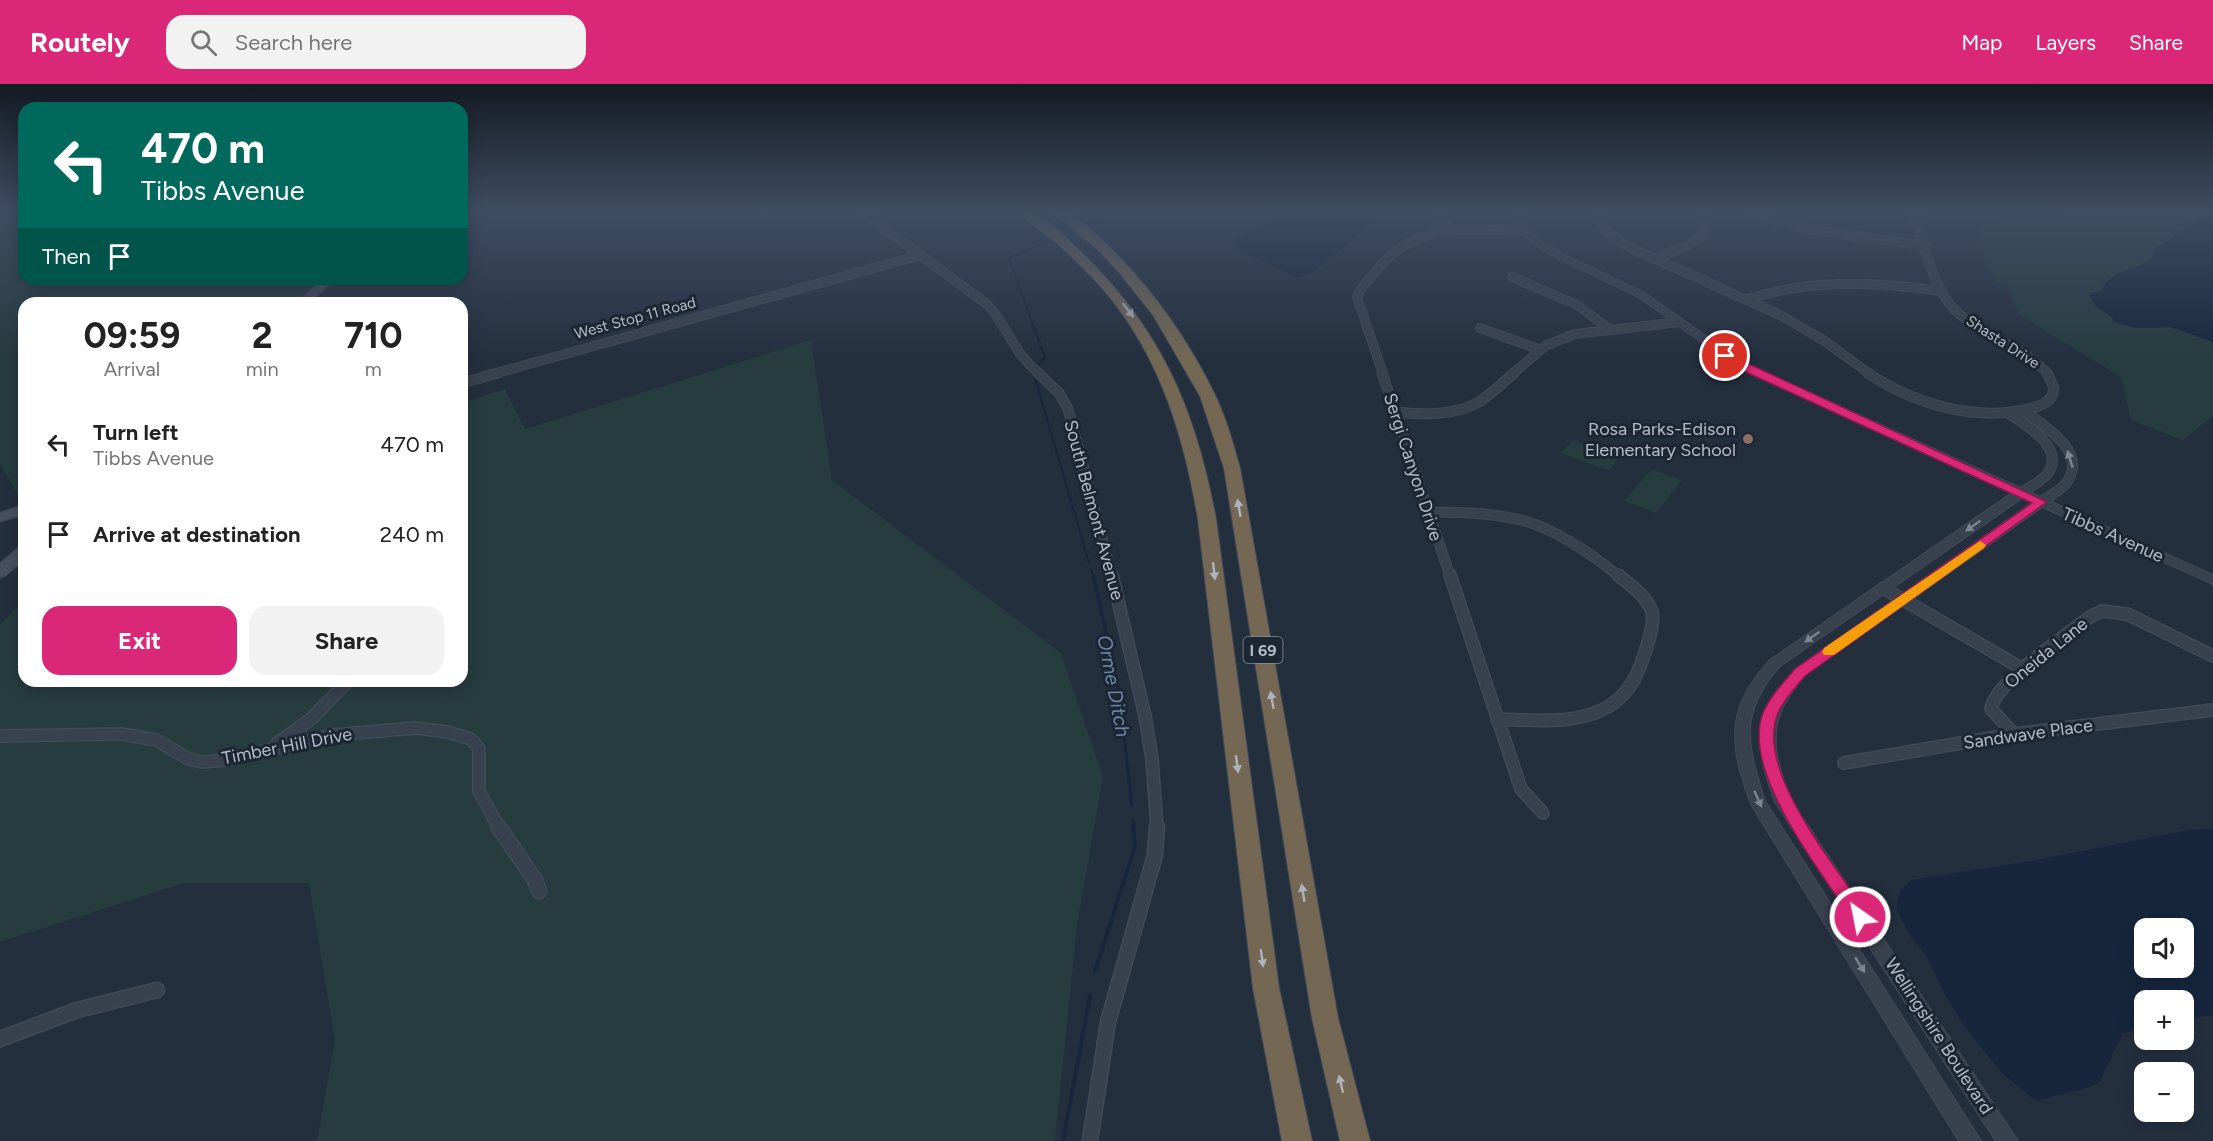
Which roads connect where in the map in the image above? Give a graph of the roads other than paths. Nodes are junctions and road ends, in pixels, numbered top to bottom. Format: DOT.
graph roads {
  1 [pos="898,261"];
  2 [pos="929,261"];
  3 [pos="1083,261"];
  4 [pos="1116,261"];
  5 [pos="1387,261"];
  6 [pos="1572,261"];
  7 [pos="1659,261"];
  8 [pos="1931,261"];
  9 [pos="1512,277"];
  10 [pos="322,285"];
  11 [pos="1942,291"];
  12 [pos="310,297"];
  13 [pos="1748,299"];
  14 [pos="1679,322"];
  15 [pos="1480,327"];
  16 [pos="1611,330"];
  17 [pos="1541,350"];
  18 [pos="468,381"];
  19 [pos="2024,411"];
  20 [pos="1394,412"];
  21 [pos="2008,413"];
  22 [pos="2021,493"];
  23 [pos="2041,502"];
  24 [pos="18,512"];
  25 [pos="1428,512"];
  26 [pos="0,517"];
  27 [pos="18,556"];
  28 [pos="0,572"];
  29 [pos="2213,580"];
  30 [pos="1883,588"];
  31 [pos="1902,599"];
  32 [pos="2213,656"];
  33 [pos="2023,669"];
  34 [pos="342,687"];
  35 [pos="2213,710"];
  36 [pos="1497,718"];
  37 [pos="2014,734"];
  38 [pos="0,736"];
  39 [pos="268,749"];
  40 [pos="1844,763"];
  41 [pos="1543,813"];
  42 [pos="539,891"];
  43 [pos="157,990"];
  44 [pos="0,1039"];
  45 [pos="1090,1141"];
  46 [pos="1297,1141"];
  47 [pos="1355,1141"];
  48 [pos="1971,1141"];
  49 [pos="2008,1141"];
  1 -- 18 [label="street, West Stop 11 Road"];
  2 -- 45 [label="street, South Belmont Avenue"];
  3 -- 46 [label="highway, I 69, one-way"];
  47 -- 4 [label="highway, I 69, one-way"];
  5 -- 20 [label="street, Sergi Canyon Drive"];
  6 -- 14 [label="street, Tibbs Avenue"];
  7 -- 13 [label="street, Shasta Drive"];
  8 -- 11 [label="street, Shasta Drive"];
  9 -- 16 [label="street"];
  10 -- 12 [label="main road"];
  11 -- 13 [label="street"];
  11 -- 19 [label="street, Shasta Drive"];
  13 -- 21 [label="street, Shasta Drive"];
  14 -- 16 [label="street"];
  14 -- 22 [label="street, Tibbs Avenue"];
  15 -- 17 [label="street"];
  16 -- 17 [label="street"];
  17 -- 20 [label="street"];
  19 -- 21 [label="street, Shasta Drive"];
  23 -- 19 [label="street, Wellingshire Boulevard, one-way"];
  20 -- 25 [label="street, Sergi Canyon Drive"];
  21 -- 22 [label="street, Wellingshire Boulevard"];
  22 -- 23 [label="street, Tibbs Avenue"];
  22 -- 30 [label="street, Wellingshire Boulevard, one-way"];
  23 -- 29 [label="street, Tibbs Avenue"];
  23 -- 31 [label="street, Wellingshire Boulevard"];
  24 -- 26 [label="main road"];
  25 -- 36 [label="street, Sergi Canyon Drive"];
  25 -- 36 [label="street"];
  27 -- 28 [label="main road"];
  30 -- 31 [label="street"];
  30 -- 48 [label="street, Wellingshire Boulevard, one-way"];
  31 -- 33 [label="street"];
  31 -- 49 [label="street, Wellingshire Boulevard"];
  32 -- 33 [label="street, Oneida Lane"];
  33 -- 37 [label="street, Oneida Lane"];
  34 -- 39 [label="street"];
  35 -- 37 [label="street, Sandwave Place"];
  36 -- 41 [label="street, Sergi Canyon Drive"];
  37 -- 40 [label="street, Sandwave Place"];
  38 -- 39 [label="street, Timber Hill Drive"];
  39 -- 42 [label="street, Timber Hill Drive"];
  43 -- 44 [label="street"];
}
